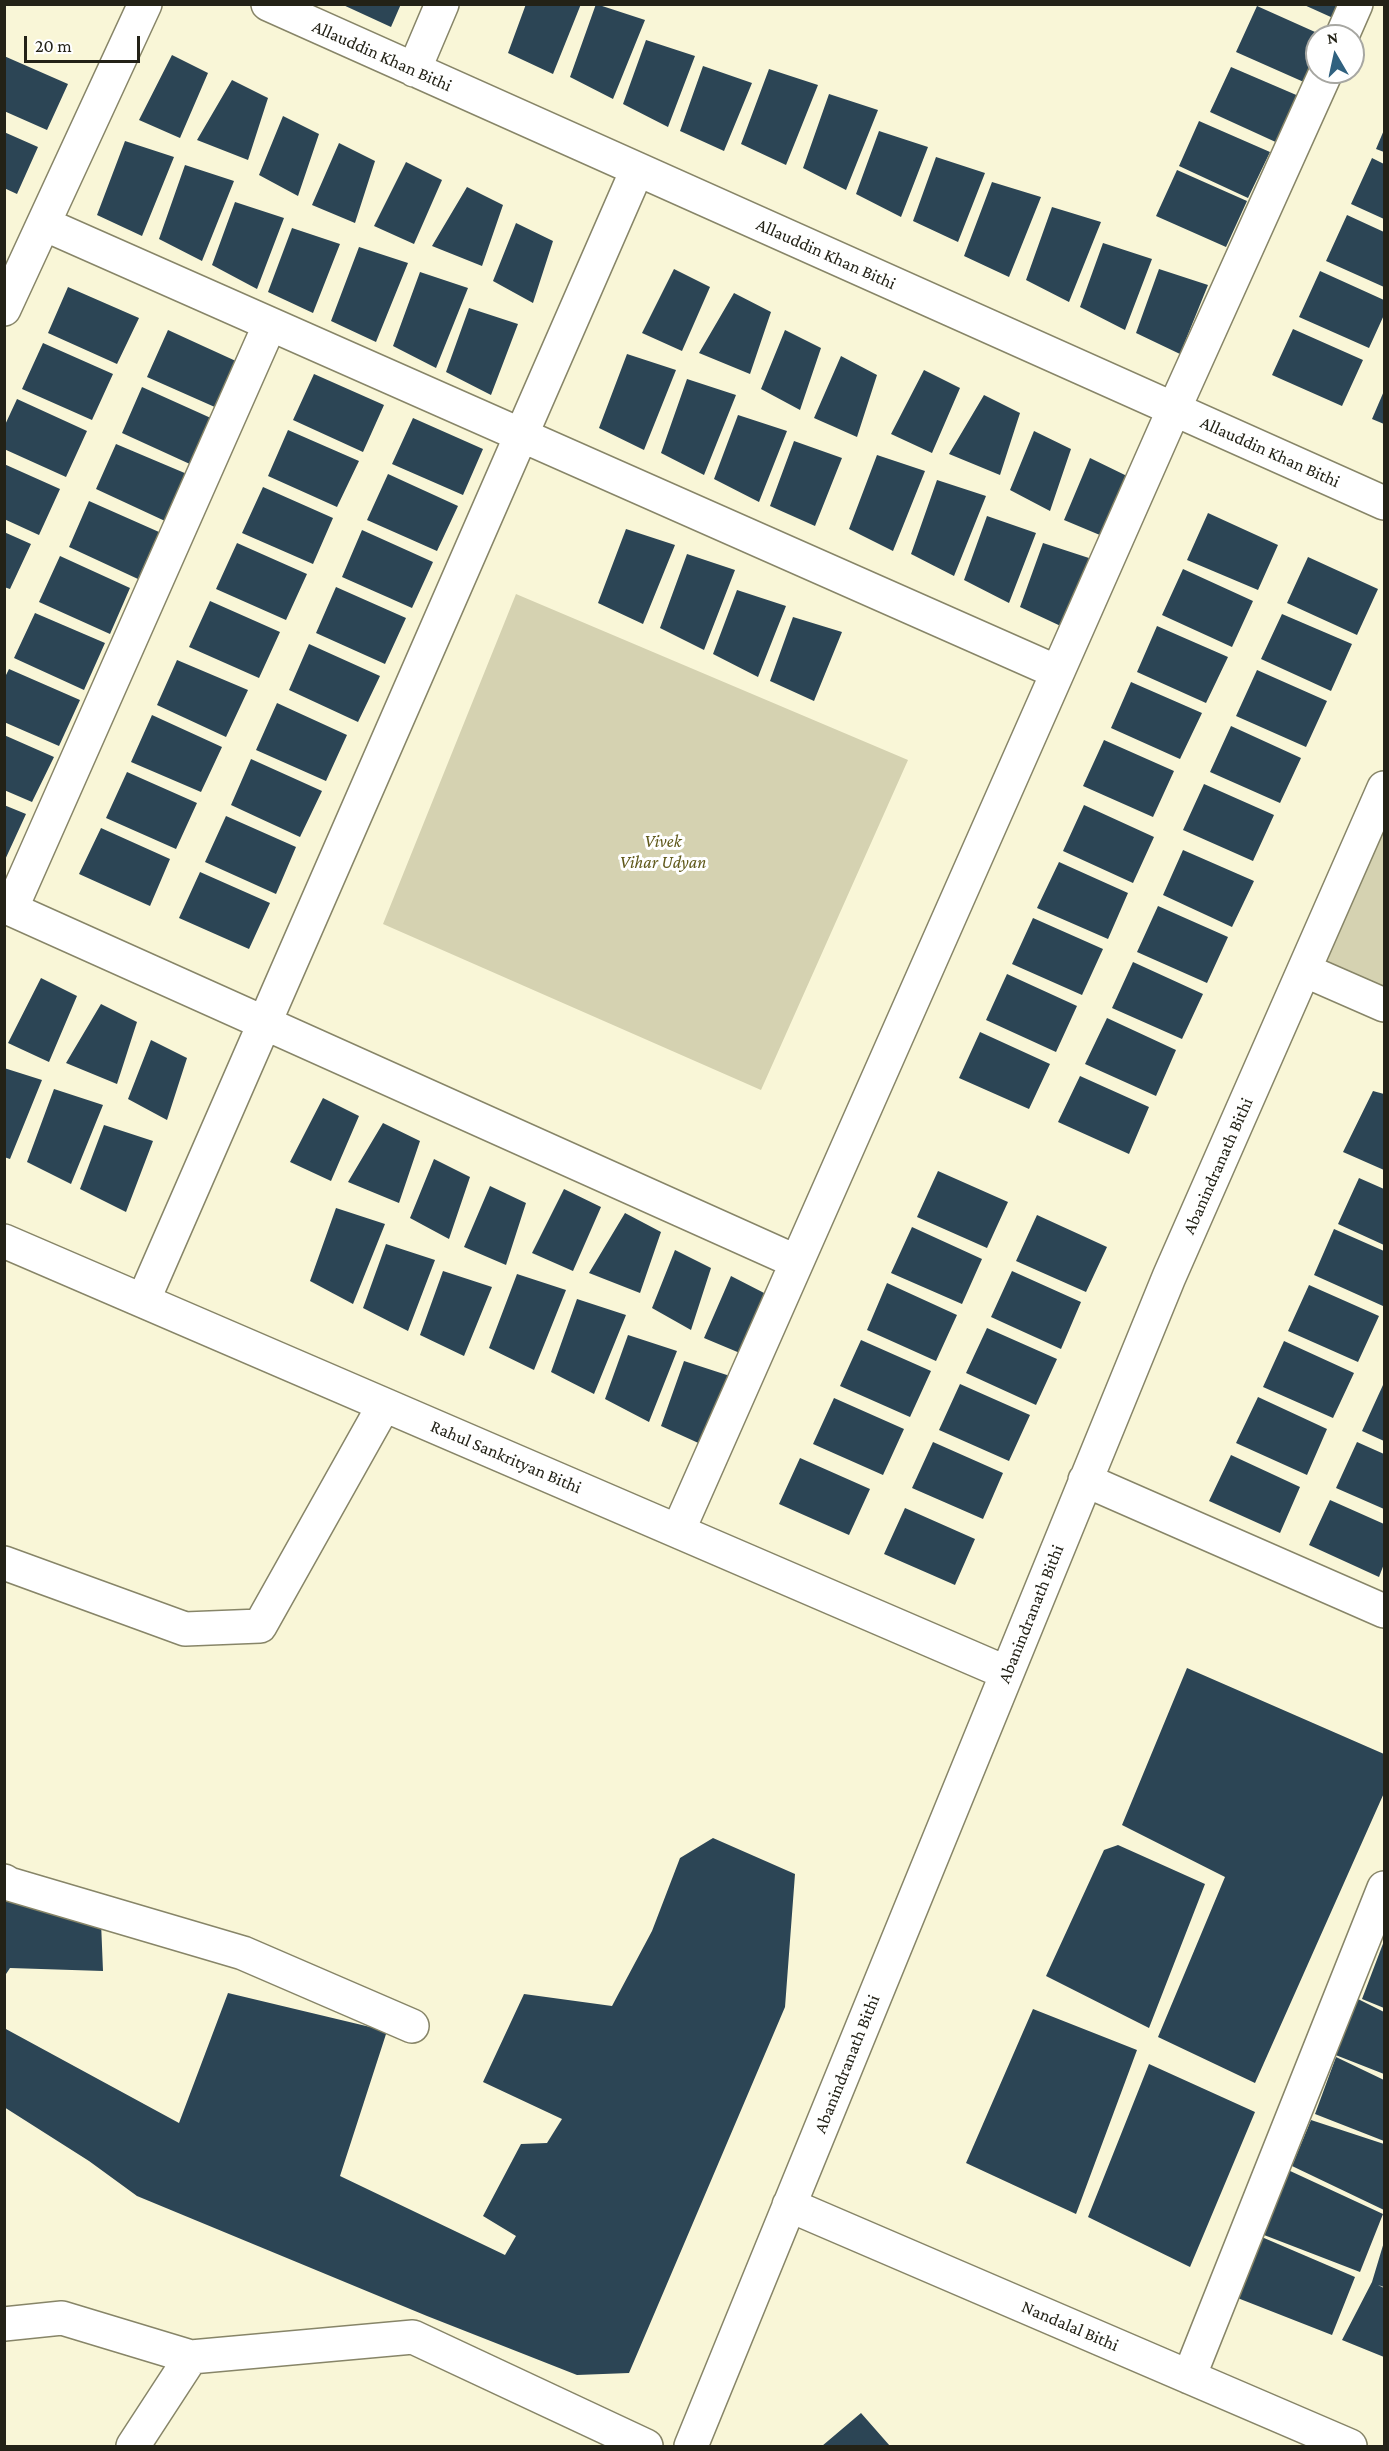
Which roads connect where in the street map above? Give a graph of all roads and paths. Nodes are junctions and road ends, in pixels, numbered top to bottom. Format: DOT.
graph roads {
  1 [pos="145,4"];
  2 [pos="268,4"];
  3 [pos="442,4"];
  4 [pos="1356,4"];
  5 [pos="1347,24"];
  6 [pos="414,70"];
  7 [pos="1321,84"];
  8 [pos="637,170"];
  9 [pos="44,224"];
  10 [pos="4,309"];
  11 [pos="270,324"];
  12 [pos="1174,409"];
  13 [pos="521,435"];
  14 [pos="1384,503"];
  15 [pos="1057,672"];
  16 [pos="1384,788"];
  17 [pos="8,908"];
  18 [pos="1304,970"];
  19 [pos="1384,1005"];
  20 [pos="264,1022"];
  21 [pos="4,1241"];
  22 [pos="797,1262"];
  23 [pos="143,1301"];
  24 [pos="384,1405"];
  25 [pos="1085,1480"];
  26 [pos="678,1531"];
  27 [pos="4,1563"];
  28 [pos="1384,1611"];
  29 [pos="1007,1672"];
  30 [pos="4,1881"];
  31 [pos="1384,1888"];
  32 [pos="412,2026"];
  33 [pos="789,2205"];
  34 [pos="4,2324"];
  35 [pos="191,2357"];
  36 [pos="1189,2377"];
  37 [pos="133,2446"];
  38 [pos="645,2446"];
  39 [pos="691,2446"];
  40 [pos="1350,2446"];
  1 -- 9 [label="street"];
  2 -- 6 [label="street, Allauddin Khan Bithi"];
  3 -- 6 [label="street"];
  4 -- 5 [label="street"];
  6 -- 8 [label="street, Allauddin Khan Bithi"];
  7 -- 12 [label="street"];
  8 -- 12 [label="street, Allauddin Khan Bithi"];
  8 -- 13 [label="street"];
  9 -- 10 [label="street"];
  9 -- 11 [label="street"];
  11 -- 13 [label="street"];
  11 -- 17 [label="street"];
  12 -- 14 [label="street, Allauddin Khan Bithi"];
  12 -- 15 [label="street"];
  13 -- 15 [label="street"];
  13 -- 20 [label="street"];
  15 -- 22 [label="street"];
  16 -- 18 [label="street, Abanindranath Bithi"];
  17 -- 20 [label="street"];
  18 -- 19 [label="street"];
  18 -- 25 [label="street, Abanindranath Bithi"];
  20 -- 22 [label="street"];
  20 -- 23 [label="street"];
  21 -- 23 [label="street, Rahul Sankrityan Bithi"];
  22 -- 26 [label="street"];
  23 -- 24 [label="street, Rahul Sankrityan Bithi"];
  24 -- 26 [label="street, Rahul Sankrityan Bithi"];
  24 -- 27 [label="street"];
  25 -- 28 [label="street"];
  25 -- 29 [label="street, Abanindranath Bithi"];
  26 -- 29 [label="street, Rahul Sankrityan Bithi"];
  29 -- 33 [label="street, Abanindranath Bithi"];
  30 -- 32 [label="street"];
  31 -- 36 [label="street"];
  33 -- 36 [label="street, Nandalal Bithi"];
  33 -- 39 [label="street, Abanindranath Bithi"];
  34 -- 35 [label="street"];
  35 -- 37 [label="street"];
  35 -- 38 [label="street"];
  36 -- 40 [label="street, Nandalal Bithi"];
}
